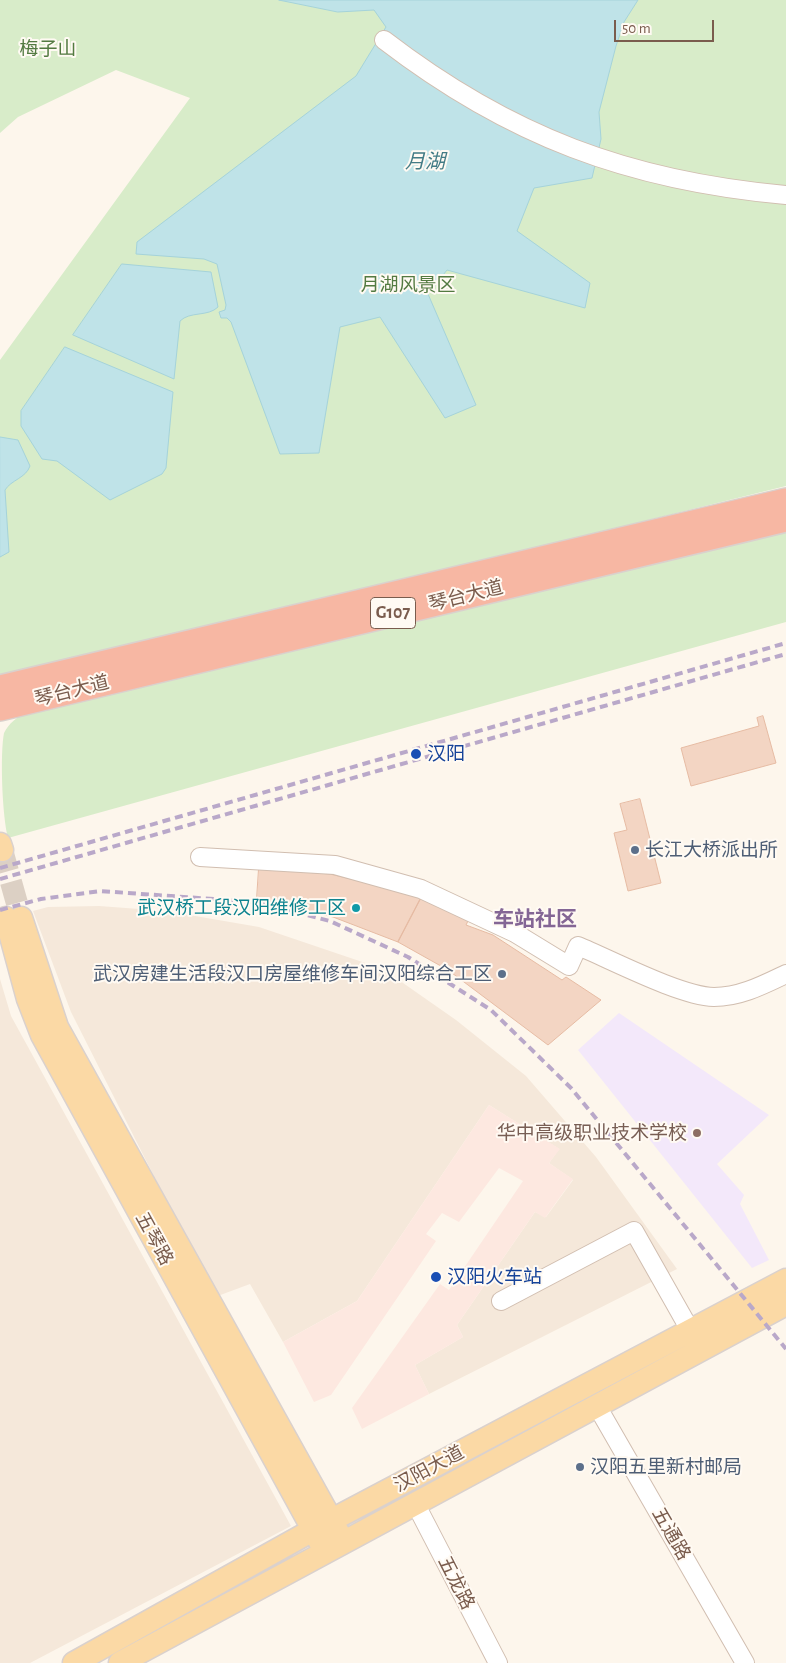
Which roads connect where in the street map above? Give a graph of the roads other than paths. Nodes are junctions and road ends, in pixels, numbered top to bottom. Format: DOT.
graph roads {
  1 [pos="384,40"];
  2 [pos="786,195"];
  3 [pos="786,501"];
  4 [pos="786,519"];
  5 [pos="0,688"];
  6 [pos="11,705"];
  7 [pos="0,726"];
  8 [pos="200,857"];
  9 [pos="13,916"];
  10 [pos="786,974"];
  11 [pos="786,1280"];
  12 [pos="501,1301"];
  13 [pos="786,1304"];
  14 [pos="690,1330"];
  15 [pos="597,1406"];
  16 [pos="415,1503"];
  17 [pos="323,1525"];
  18 [pos="334,1547"];
  19 [pos="156,1643"];
  20 [pos="74,1663"];
  21 [pos="120,1663"];
  22 [pos="137,1663"];
  23 [pos="498,1663"];
  24 [pos="745,1663"];
  1 -- 2 [label="street"];
  3 -- 5 [label="highway, 琴台大道 / G107"];
  4 -- 6 [label="highway, 琴台大道 / G107"];
  6 -- 7 [label="highway"];
  8 -- 10 [label="street"];
  9 -- 17 [label="main road, 五琴路"];
  11 -- 14 [label="main road, 汉阳大道"];
  12 -- 14 [label="street"];
  13 -- 15 [label="main road, 汉阳大道"];
  14 -- 17 [label="main road, 汉阳大道"];
  15 -- 16 [label="main road, 汉阳大道"];
  15 -- 24 [label="street, 五通路"];
  16 -- 18 [label="main road, 汉阳大道"];
  16 -- 23 [label="street, 五龙路"];
  17 -- 18 [label="main road, 五琴路"];
  17 -- 20 [label="main road, 汉阳大道"];
  18 -- 19 [label="main road, 汉阳大道"];
  19 -- 21 [label="main road, 汉阳大道"];
  19 -- 22 [label="main road"];
}
